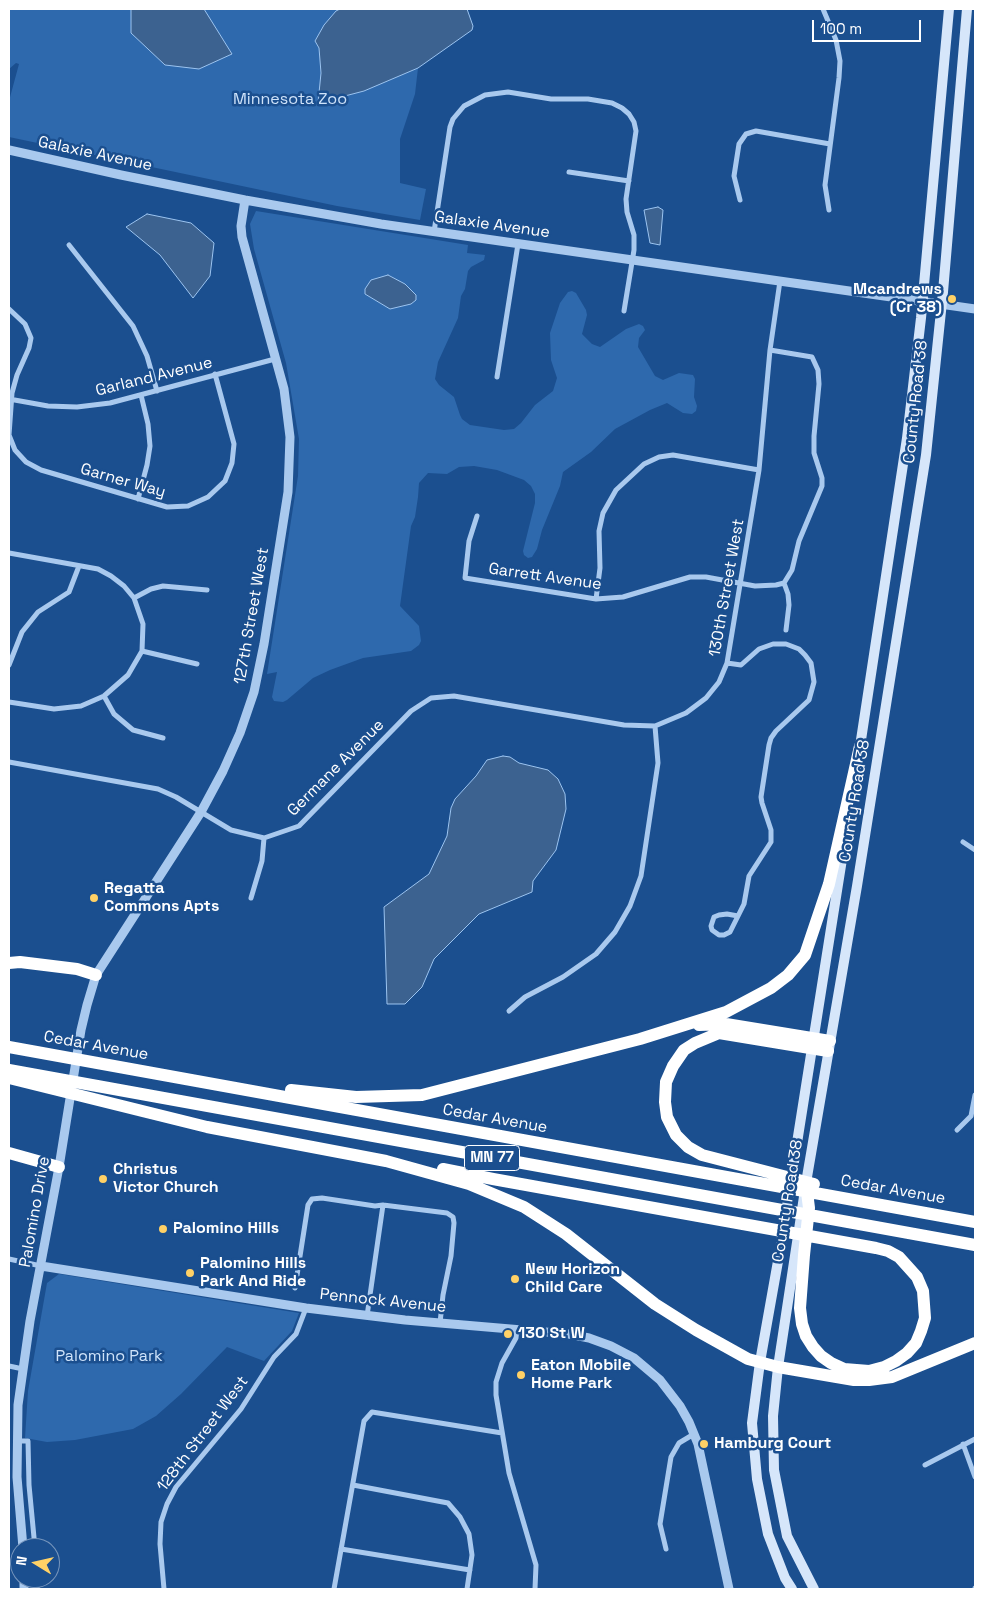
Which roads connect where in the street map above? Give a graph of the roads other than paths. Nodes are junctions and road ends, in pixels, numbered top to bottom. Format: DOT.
graph roads {
  1 [pos="823,9"];
  2 [pos="949,9"];
  3 [pos="967,9"];
  4 [pos="830,144"];
  5 [pos="9,150"];
  6 [pos="569,172"];
  7 [pos="629,181"];
  8 [pos="246,200"];
  9 [pos="740,200"];
  10 [pos="829,210"];
  11 [pos="434,232"];
  12 [pos="518,244"];
  13 [pos="69,245"];
  14 [pos="632,261"];
  15 [pos="780,282"];
  16 [pos="922,302"];
  17 [pos="942,304"];
  18 [pos="9,309"];
  19 [pos="975,309"];
  20 [pos="624,311"];
  21 [pos="770,350"];
  22 [pos="275,359"];
  23 [pos="215,374"];
  24 [pos="497,377"];
  25 [pos="157,391"];
  26 [pos="141,396"];
  27 [pos="10,399"];
  28 [pos="759,470"];
  29 [pos="138,499"];
  30 [pos="477,516"];
  31 [pos="9,553"];
  32 [pos="79,566"];
  33 [pos="784,583"];
  34 [pos="742,584"];
  35 [pos="207,590"];
  36 [pos="134,598"];
  37 [pos="596,599"];
  38 [pos="786,630"];
  39 [pos="142,651"];
  40 [pos="728,663"];
  41 [pos="197,664"];
  42 [pos="9,665"];
  43 [pos="104,696"];
  44 [pos="9,702"];
  45 [pos="655,726"];
  46 [pos="163,738"];
  47 [pos="860,746"];
  48 [pos="9,762"];
  49 [pos="201,812"];
  50 [pos="264,838"];
  51 [pos="963,842"];
  52 [pos="975,850"];
  53 [pos="251,898"];
  54 [pos="738,916"];
  55 [pos="9,963"];
  56 [pos="96,976"];
  57 [pos="509,1011"];
  58 [pos="684,1025"];
  59 [pos="81,1030"];
  60 [pos="812,1043"];
  61 [pos="829,1046"];
  62 [pos="9,1047"];
  63 [pos="9,1070"];
  64 [pos="9,1078"];
  65 [pos="203,1082"];
  66 [pos="975,1095"];
  67 [pos="957,1130"];
  68 [pos="9,1153"];
  69 [pos="386,1161"];
  70 [pos="59,1167"];
  71 [pos="806,1184"];
  72 [pos="383,1205"];
  73 [pos="913,1210"];
  74 [pos="975,1222"];
  75 [pos="975,1245"];
  76 [pos="800,1254"];
  77 [pos="9,1259"];
  78 [pos="41,1266"];
  79 [pos="296,1288"];
  80 [pos="306,1308"];
  81 [pos="367,1316"];
  82 [pos="440,1323"];
  83 [pos="517,1329"];
  84 [pos="975,1344"];
  85 [pos="760,1362"];
  86 [pos="9,1366"];
  87 [pos="778,1367"];
  88 [pos="23,1368"];
  89 [pos="502,1433"];
  90 [pos="694,1434"];
  91 [pos="975,1439"];
  92 [pos="17,1441"];
  93 [pos="963,1444"];
  94 [pos="925,1465"];
  95 [pos="13,1477"];
  96 [pos="975,1477"];
  97 [pos="352,1485"];
  98 [pos="22,1538"];
  99 [pos="34,1538"];
  100 [pos="342,1549"];
  101 [pos="666,1549"];
  102 [pos="470,1570"];
  103 [pos="164,1589"];
  104 [pos="334,1589"];
  105 [pos="467,1589"];
  106 [pos="535,1589"];
  107 [pos="729,1589"];
  108 [pos="792,1589"];
  109 [pos="814,1589"];
  1 -- 4 [label="street"];
  2 -- 16 [label="main road, County Road 38"];
  3 -- 17 [label="main road, County Road 38"];
  4 -- 9 [label="street"];
  4 -- 10 [label="street"];
  5 -- 8 [label="street, Galaxie Avenue"];
  6 -- 7 [label="street"];
  7 -- 11 [label="street"];
  7 -- 14 [label="street"];
  8 -- 11 [label="street, Galaxie Avenue"];
  8 -- 22 [label="street, 127th Street West"];
  11 -- 12 [label="street, Galaxie Avenue"];
  12 -- 14 [label="street, Galaxie Avenue"];
  12 -- 24 [label="street"];
  13 -- 25 [label="street"];
  14 -- 15 [label="street, Galaxie Avenue"];
  14 -- 20 [label="street"];
  15 -- 16 [label="street, Galaxie Avenue"];
  15 -- 21 [label="street, 130th Street West"];
  16 -- 17 [label="street, Galaxie Avenue"];
  16 -- 47 [label="main road, County Road 38"];
  17 -- 19 [label="street, Galaxie Avenue"];
  17 -- 61 [label="main road, County Road 38"];
  18 -- 27 [label="street, Garner Way"];
  21 -- 28 [label="street, 130th Street West"];
  21 -- 33 [label="street"];
  22 -- 23 [label="street, Garland Avenue"];
  22 -- 49 [label="street, 127th Street West"];
  23 -- 25 [label="street, Garland Avenue"];
  23 -- 29 [label="street, Garner Way"];
  25 -- 26 [label="street, Garland Avenue"];
  26 -- 27 [label="street, Garland Avenue"];
  26 -- 29 [label="street"];
  27 -- 29 [label="street, Garner Way"];
  28 -- 34 [label="street, 130th Street West"];
  28 -- 37 [label="street"];
  30 -- 37 [label="street, Garrett Avenue"];
  31 -- 32 [label="street"];
  32 -- 36 [label="street"];
  32 -- 42 [label="street"];
  33 -- 34 [label="street, Garrett Avenue"];
  33 -- 38 [label="street"];
  34 -- 37 [label="street, Garrett Avenue"];
  34 -- 40 [label="street, 130th Street West"];
  35 -- 36 [label="street"];
  36 -- 39 [label="street"];
  39 -- 41 [label="street"];
  39 -- 43 [label="street"];
  40 -- 45 [label="street, 130th Street West"];
  40 -- 54 [label="street"];
  43 -- 44 [label="street"];
  43 -- 46 [label="street"];
  45 -- 50 [label="street, Germane Avenue"];
  45 -- 57 [label="street"];
  47 -- 58 [label="highway"];
  47 -- 60 [label="main road, County Road 38"];
  48 -- 49 [label="street"];
  49 -- 50 [label="street"];
  49 -- 56 [label="street, 127th Street West"];
  50 -- 53 [label="street"];
  51 -- 52 [label="street"];
  54 -- 54 [label="street"];
  55 -- 56 [label="highway"];
  56 -- 59 [label="street, 127th Street West"];
  58 -- 60 [label="highway"];
  58 -- 65 [label="highway"];
  59 -- 70 [label="street, Palomino Drive"];
  60 -- 61 [label="highway"];
  60 -- 73 [label="highway"];
  60 -- 85 [label="main road, County Road 38"];
  61 -- 71 [label="main road, County Road 38"];
  62 -- 65 [label="highway, Cedar Avenue / MN 77"];
  63 -- 75 [label="highway, MN 77"];
  64 -- 69 [label="highway"];
  65 -- 73 [label="highway, Cedar Avenue / MN 77"];
  66 -- 67 [label="street"];
  68 -- 70 [label="highway"];
  69 -- 76 [label="highway"];
  69 -- 85 [label="highway"];
  70 -- 78 [label="street, Palomino Drive"];
  71 -- 76 [label="highway"];
  72 -- 79 [label="street"];
  72 -- 81 [label="street"];
  72 -- 82 [label="street"];
  73 -- 74 [label="highway, Cedar Avenue / MN 77"];
  76 -- 87 [label="main road, County Road 38"];
  77 -- 78 [label="street, Pennock Avenue"];
  78 -- 80 [label="street, Pennock Avenue"];
  78 -- 88 [label="street, Palomino Drive"];
  80 -- 81 [label="street, Pennock Avenue"];
  80 -- 103 [label="street, 128th Street West"];
  81 -- 82 [label="street, Pennock Avenue"];
  82 -- 83 [label="street, Pennock Avenue"];
  83 -- 89 [label="street"];
  83 -- 90 [label="street, Pennock Avenue"];
  84 -- 87 [label="highway"];
  85 -- 87 [label="highway"];
  85 -- 108 [label="main road, County Road 38"];
  86 -- 88 [label="street"];
  87 -- 109 [label="main road, County Road 38"];
  88 -- 92 [label="street, Palomino Drive"];
  89 -- 97 [label="street"];
  89 -- 106 [label="street"];
  90 -- 101 [label="street"];
  90 -- 107 [label="street, Pennock Avenue"];
  91 -- 93 [label="street"];
  92 -- 95 [label="street, Palomino Drive"];
  92 -- 99 [label="street"];
  93 -- 94 [label="street"];
  93 -- 96 [label="street"];
  95 -- 98 [label="street, Palomino Drive"];
  97 -- 100 [label="street"];
  97 -- 102 [label="street"];
  100 -- 102 [label="street"];
  100 -- 104 [label="street"];
  102 -- 105 [label="street"];
}
